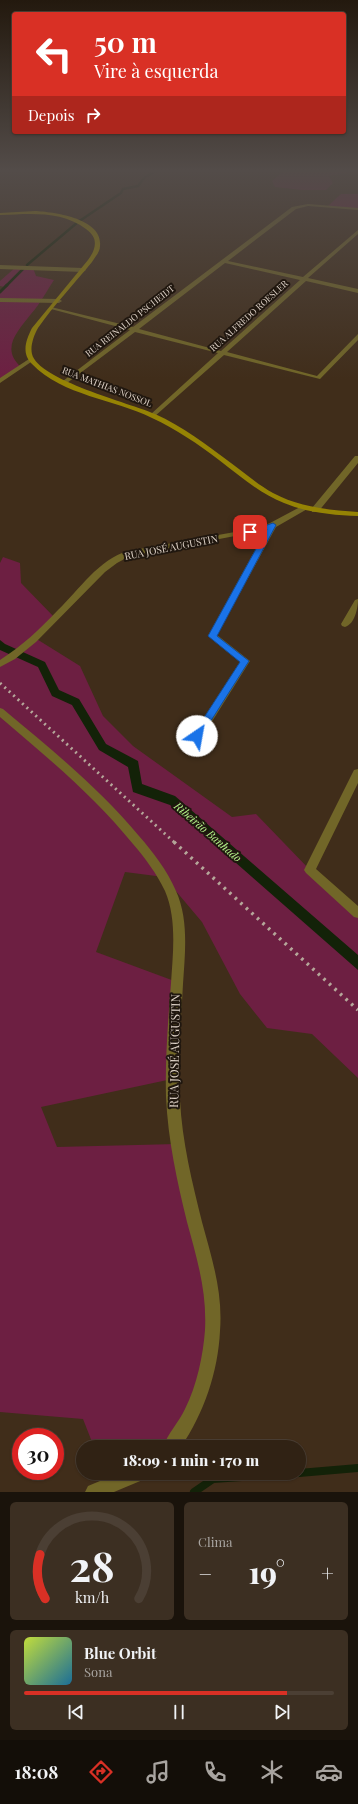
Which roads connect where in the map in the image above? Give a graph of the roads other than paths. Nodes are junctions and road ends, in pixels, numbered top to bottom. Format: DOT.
graph roads {
  1 [pos="97,240"];
  2 [pos="252,240"];
  3 [pos="348,240"];
  4 [pos="223,261"];
  5 [pos="0,267"];
  6 [pos="83,270"];
  7 [pos="305,279"];
  8 [pos="358,291"];
  9 [pos="0,300"];
  10 [pos="59,301"];
  11 [pos="53,308"];
  12 [pos="134,330"];
  13 [pos="358,336"];
  14 [pos="222,353"];
  15 [pos="31,360"];
  16 [pos="0,381"];
  17 [pos="65,382"];
  18 [pos="153,415"];
  19 [pos="358,458"];
  20 [pos="305,508"];
  21 [pos="315,510"];
  22 [pos="358,514"];
  23 [pos="273,525"];
  24 [pos="358,602"];
  25 [pos="344,624"];
  26 [pos="0,664"];
  27 [pos="0,712"];
  28 [pos="197,736"];
  29 [pos="358,773"];
  30 [pos="358,913"];
  31 [pos="176,1440"];
  32 [pos="122,1480"];
  33 [pos="94,1492"];
  1 -- 6 [label="street"];
  2 -- 4 [label="street, RUA REINALDO PSCHEIDT"];
  3 -- 7 [label="street, RUA ALFREDO ROESLER"];
  4 -- 7 [label="street"];
  4 -- 12 [label="street, RUA REINALDO PSCHEIDT"];
  5 -- 6 [label="street"];
  6 -- 10 [label="street"];
  7 -- 8 [label="street"];
  7 -- 14 [label="street, RUA ALFREDO ROESLER"];
  9 -- 10 [label="street"];
  10 -- 11 [label="street"];
  11 -- 12 [label="street"];
  11 -- 15 [label="street"];
  12 -- 14 [label="street"];
  12 -- 17 [label="street, RUA REINALDO PSCHEIDT"];
  13 -- 14 [label="street"];
  14 -- 18 [label="street, RUA ALFREDO ROESLER"];
  15 -- 16 [label="street"];
  15 -- 17 [label="street, RUA MATHIAS NOSSOL"];
  17 -- 18 [label="street, RUA MATHIAS NOSSOL"];
  18 -- 20 [label="street, RUA MATHIAS NOSSOL"];
  19 -- 21 [label="street"];
  20 -- 21 [label="street, RUA MATHIAS NOSSOL"];
  20 -- 23 [label="street, RUA JOSÉ AUGUSTIN"];
  21 -- 22 [label="street, RUA MATHIAS NOSSOL"];
  23 -- 26 [label="street, RUA JOSÉ AUGUSTIN"];
  23 -- 28 [label="street"];
  24 -- 25 [label="street"];
  27 -- 31 [label="street, RUA JOSÉ AUGUSTIN"];
  29 -- 30 [label="street"];
  32 -- 33 [label="street"];
}
